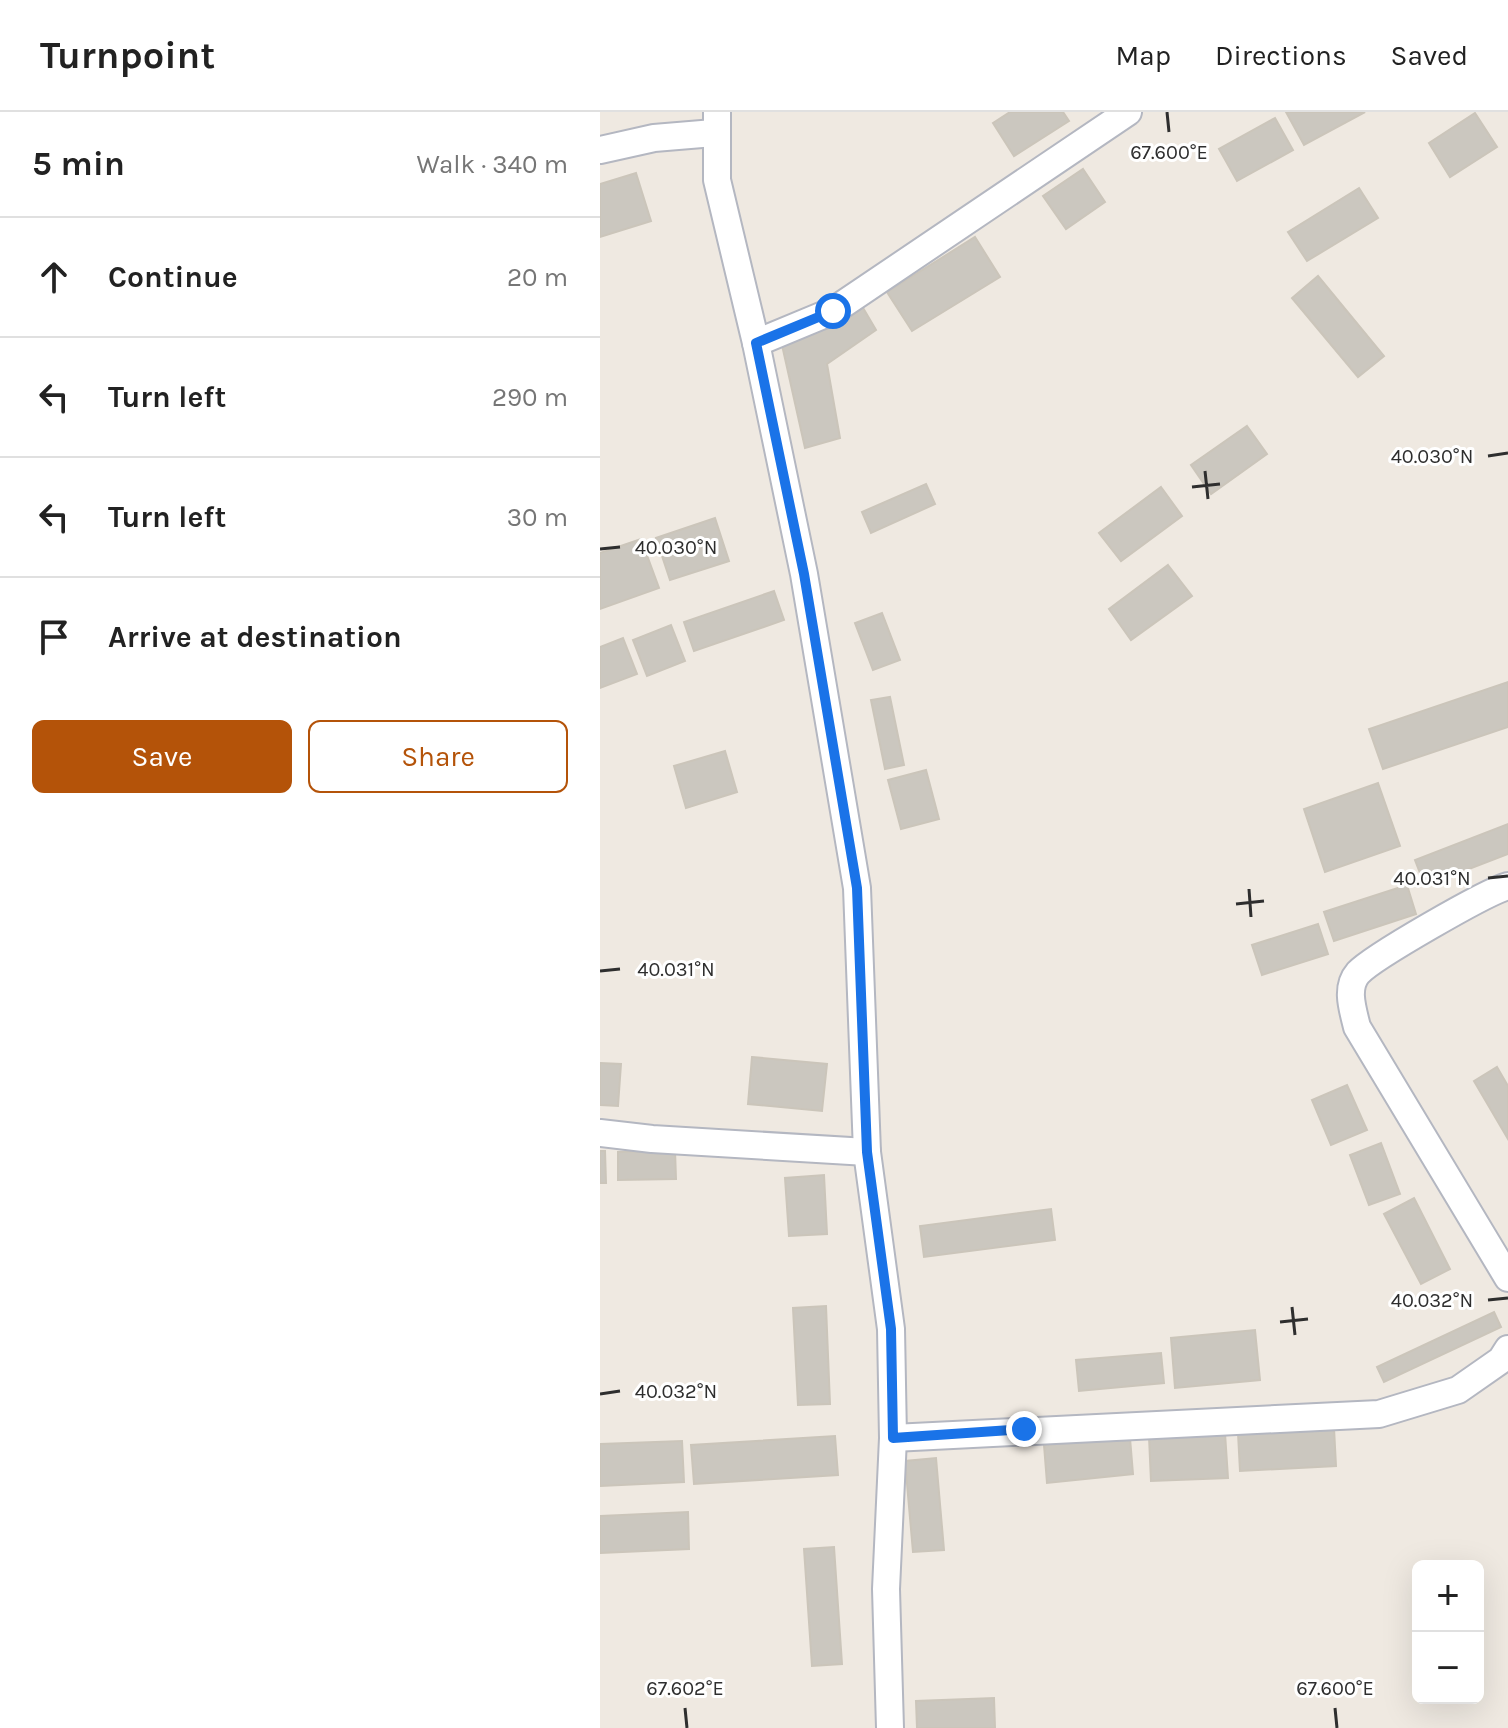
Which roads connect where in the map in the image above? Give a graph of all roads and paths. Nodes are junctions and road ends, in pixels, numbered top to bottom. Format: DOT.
graph roads {
  1 [pos="1128,112"];
  2 [pos="715,122"];
  3 [pos="600,150"];
  4 [pos="756,343"];
  5 [pos="1508,886"];
  6 [pos="600,1133"];
  7 [pos="867,1152"];
  8 [pos="1508,1278"];
  9 [pos="1508,1349"];
  10 [pos="893,1438"];
  11 [pos="890,1728"];
  1 -- 4 [label="street"];
  2 -- 3 [label="street"];
  2 -- 4 [label="street"];
  4 -- 7 [label="street"];
  5 -- 8 [label="street"];
  6 -- 7 [label="street"];
  7 -- 10 [label="street"];
  9 -- 10 [label="street"];
  10 -- 11 [label="street"];
}
